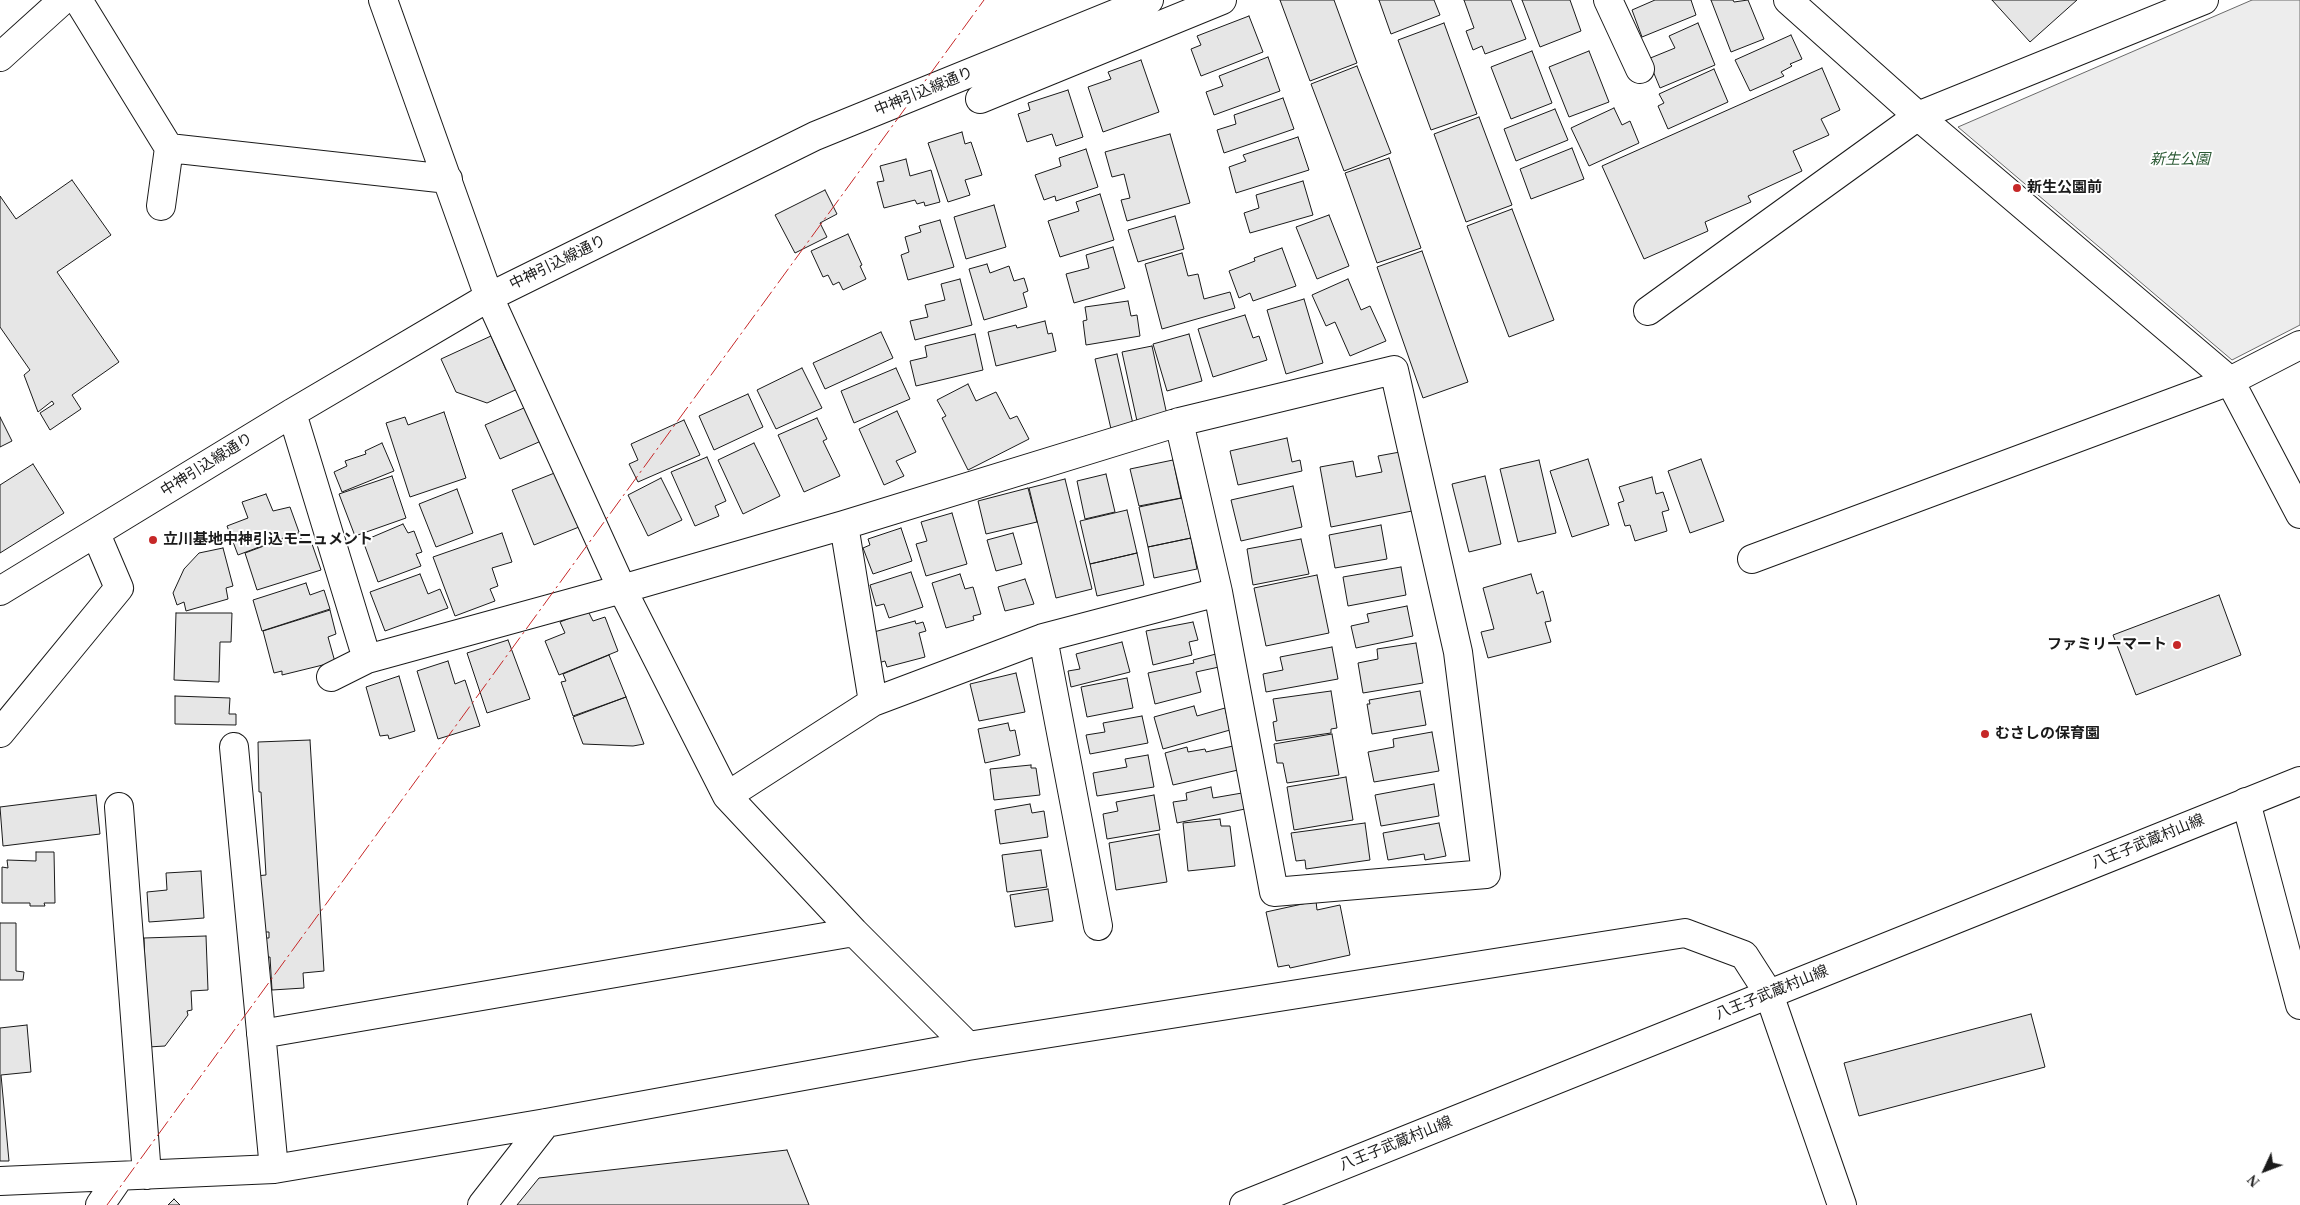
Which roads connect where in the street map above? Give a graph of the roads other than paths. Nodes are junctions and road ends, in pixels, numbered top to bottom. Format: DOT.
graph roads {
  1 [pos="62,0"];
  2 [pos="78,0"];
  3 [pos="383,0"];
  4 [pos="1149,0"];
  5 [pos="1222,0"];
  6 [pos="1608,0"];
  7 [pos="1788,0"];
  8 [pos="2204,0"];
  9 [pos="0,57"];
  10 [pos="1640,69"];
  11 [pos="980,99"];
  12 [pos="1918,116"];
  13 [pos="168,148"];
  14 [pos="448,179"];
  15 [pos="160,206"];
  16 [pos="490,297"];
  17 [pos="1648,311"];
  18 [pos="2300,345"];
  19 [pos="2230,382"];
  20 [pos="292,413"];
  21 [pos="1178,422"];
  22 [pos="2300,514"];
  23 [pos="844,525"];
  24 [pos="96,534"];
  25 [pos="1752,559"];
  26 [pos="622,590"];
  27 [pos="0,591"];
  28 [pos="1218,592"];
  29 [pos="1043,638"];
  30 [pos="367,658"];
  31 [pos="331,677"];
  32 [pos="873,702"];
  33 [pos="0,733"];
  34 [pos="234,746"];
  35 [pos="2300,782"];
  36 [pos="726,796"];
  37 [pos="2246,802"];
  38 [pos="119,807"];
  39 [pos="1098,926"];
  40 [pos="854,932"];
  41 [pos="1769,994"];
  42 [pos="2300,1005"];
  43 [pos="261,1034"];
  44 [pos="968,1046"];
  45 [pos="546,1123"];
  46 [pos="274,1169"];
  47 [pos="147,1175"];
  48 [pos="120,1176"];
  49 [pos="0,1181"];
  50 [pos="100,1205"];
  51 [pos="482,1205"];
  52 [pos="1244,1205"];
  53 [pos="1842,1205"];
  1 -- 9 [label="street"];
  2 -- 13 [label="street"];
  3 -- 14 [label="street"];
  4 -- 16 [label="street, 中神引込線通り"];
  5 -- 11 [label="street"];
  6 -- 10 [label="street"];
  7 -- 12 [label="street"];
  8 -- 12 [label="street"];
  12 -- 17 [label="street"];
  12 -- 19 [label="street"];
  13 -- 14 [label="street"];
  13 -- 15 [label="street"];
  14 -- 16 [label="street"];
  16 -- 20 [label="street, 中神引込線通り"];
  16 -- 26 [label="street"];
  18 -- 19 [label="street"];
  19 -- 22 [label="street"];
  19 -- 25 [label="street"];
  20 -- 24 [label="street, 中神引込線通り"];
  20 -- 30 [label="street"];
  21 -- 23 [label="street"];
  21 -- 28 [label="street"];
  21 -- 28 [label="street"];
  23 -- 26 [label="street"];
  23 -- 32 [label="street"];
  24 -- 27 [label="street, 中神引込線通り"];
  24 -- 33 [label="street"];
  26 -- 30 [label="street"];
  26 -- 36 [label="street"];
  28 -- 29 [label="street"];
  29 -- 32 [label="street"];
  29 -- 39 [label="street"];
  30 -- 31 [label="street"];
  32 -- 36 [label="street"];
  34 -- 43 [label="street"];
  35 -- 37 [label="street, 八王子武蔵村山線"];
  36 -- 40 [label="street"];
  37 -- 41 [label="street, 八王子武蔵村山線"];
  37 -- 42 [label="street"];
  38 -- 47 [label="street"];
  40 -- 43 [label="street"];
  40 -- 44 [label="street"];
  41 -- 44 [label="street"];
  41 -- 52 [label="street, 八王子武蔵村山線"];
  41 -- 53 [label="street"];
  43 -- 46 [label="street"];
  44 -- 45 [label="street"];
  45 -- 46 [label="street"];
  45 -- 51 [label="street"];
  46 -- 47 [label="street"];
  47 -- 48 [label="street"];
  48 -- 49 [label="street"];
  48 -- 50 [label="street"];
}
